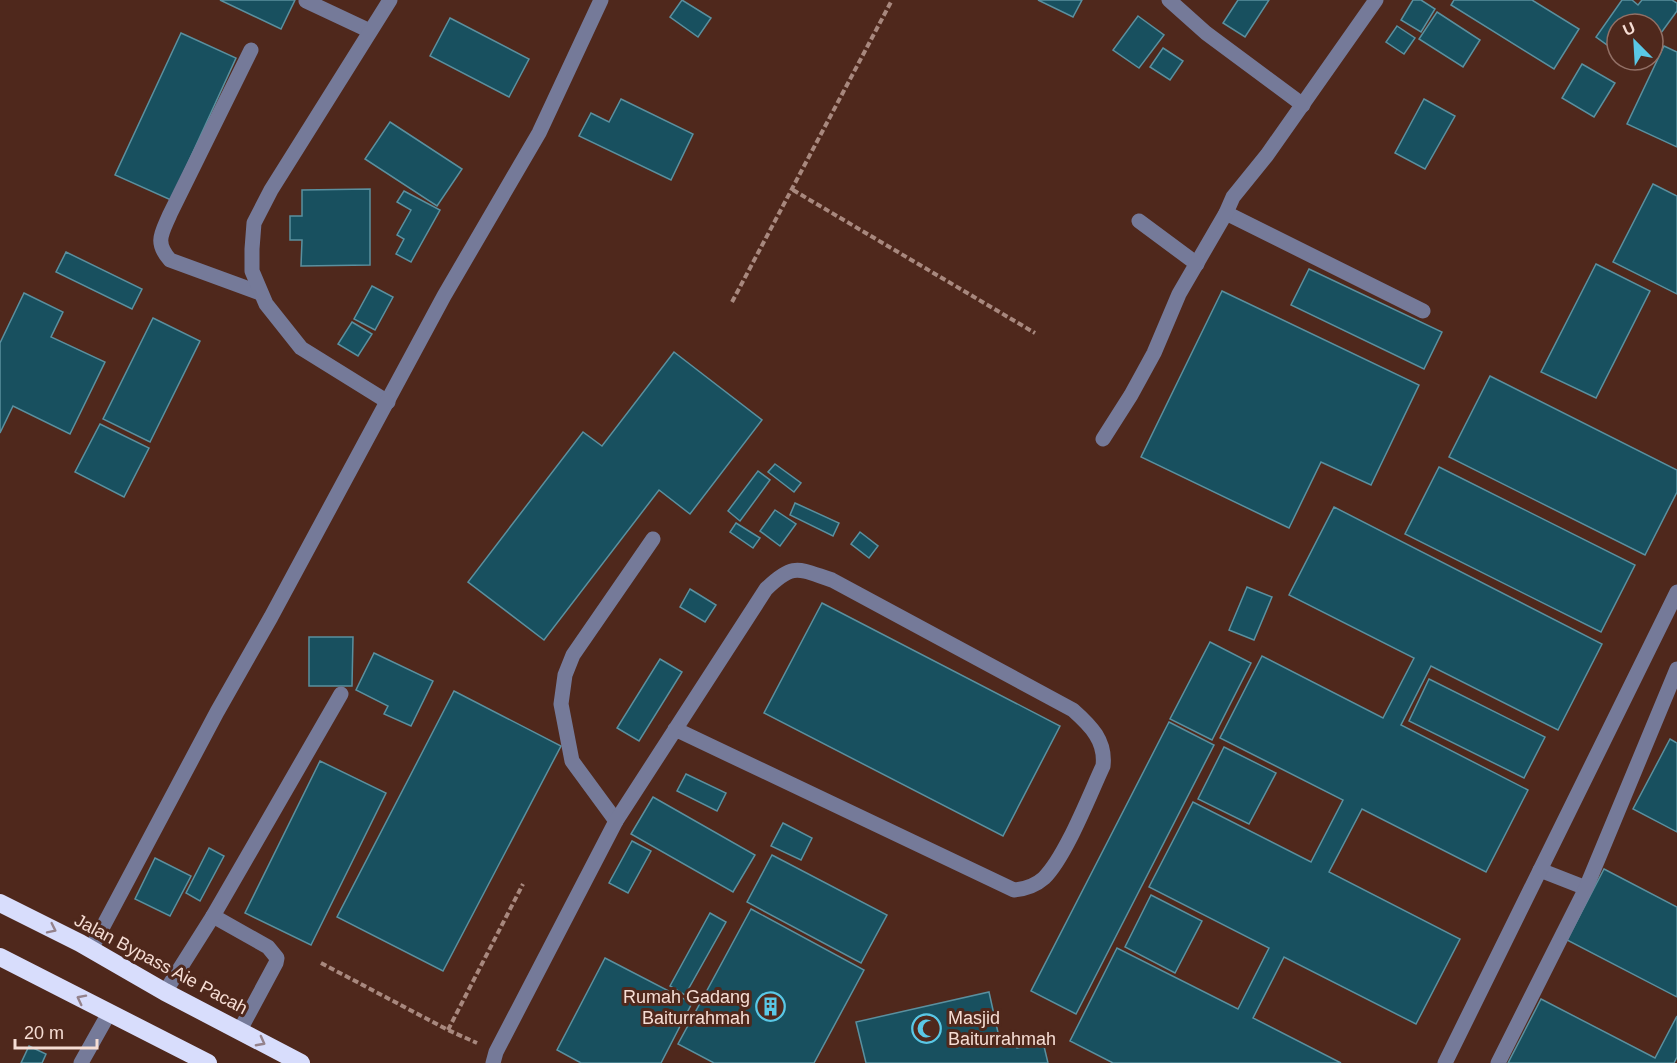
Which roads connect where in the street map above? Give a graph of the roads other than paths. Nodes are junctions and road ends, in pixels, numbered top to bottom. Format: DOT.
graph roads {
  1 [pos="390,0"];
  2 [pos="601,0"];
  3 [pos="1169,0"];
  4 [pos="1376,0"];
  5 [pos="306,1"];
  6 [pos="370,31"];
  7 [pos="251,50"];
  8 [pos="1303,105"];
  9 [pos="1226,213"];
  10 [pos="1139,221"];
  11 [pos="1197,264"];
  12 [pos="260,293"];
  13 [pos="1423,311"];
  14 [pos="388,402"];
  15 [pos="1103,439"];
  16 [pos="653,539"];
  17 [pos="1677,592"];
  18 [pos="1677,669"];
  19 [pos="341,694"];
  20 [pos="675,729"];
  21 [pos="616,821"];
  22 [pos="1540,870"];
  23 [pos="1586,888"];
  24 [pos="0,903"];
  25 [pos="213,916"];
  26 [pos="91,949"];
  27 [pos="0,957"];
  28 [pos="165,992"];
  29 [pos="109,1013"];
  30 [pos="240,1030"];
  31 [pos="495,1058"];
  32 [pos="81,1063"];
  33 [pos="208,1063"];
  34 [pos="301,1063"];
  35 [pos="1446,1063"];
  36 [pos="1498,1063"];
  1 -- 6 [label="street"];
  2 -- 14 [label="street"];
  3 -- 8 [label="street"];
  4 -- 8 [label="street"];
  5 -- 6 [label="street"];
  6 -- 12 [label="street"];
  7 -- 12 [label="street"];
  8 -- 9 [label="street"];
  9 -- 11 [label="street"];
  9 -- 13 [label="street"];
  10 -- 11 [label="street"];
  11 -- 15 [label="street"];
  12 -- 14 [label="street"];
  14 -- 26 [label="street"];
  16 -- 21 [label="street"];
  17 -- 22 [label="street"];
  18 -- 23 [label="street"];
  19 -- 25 [label="street"];
  20 -- 20 [label="street"];
  20 -- 21 [label="street"];
  21 -- 31 [label="street"];
  22 -- 23 [label="street"];
  22 -- 35 [label="street"];
  23 -- 36 [label="street"];
  24 -- 26 [label="highway, Jalan Bypass Aie Pacah, one-way"];
  25 -- 28 [label="street"];
  25 -- 30 [label="street"];
  26 -- 28 [label="highway, Jalan Bypass Aie Pacah"];
  29 -- 27 [label="highway, one-way"];
  28 -- 30 [label="highway, Jalan Bypass Aie Pacah"];
  29 -- 32 [label="street"];
  29 -- 33 [label="highway"];
  30 -- 34 [label="highway, Jalan Bypass Aie Pacah, one-way"];
}
